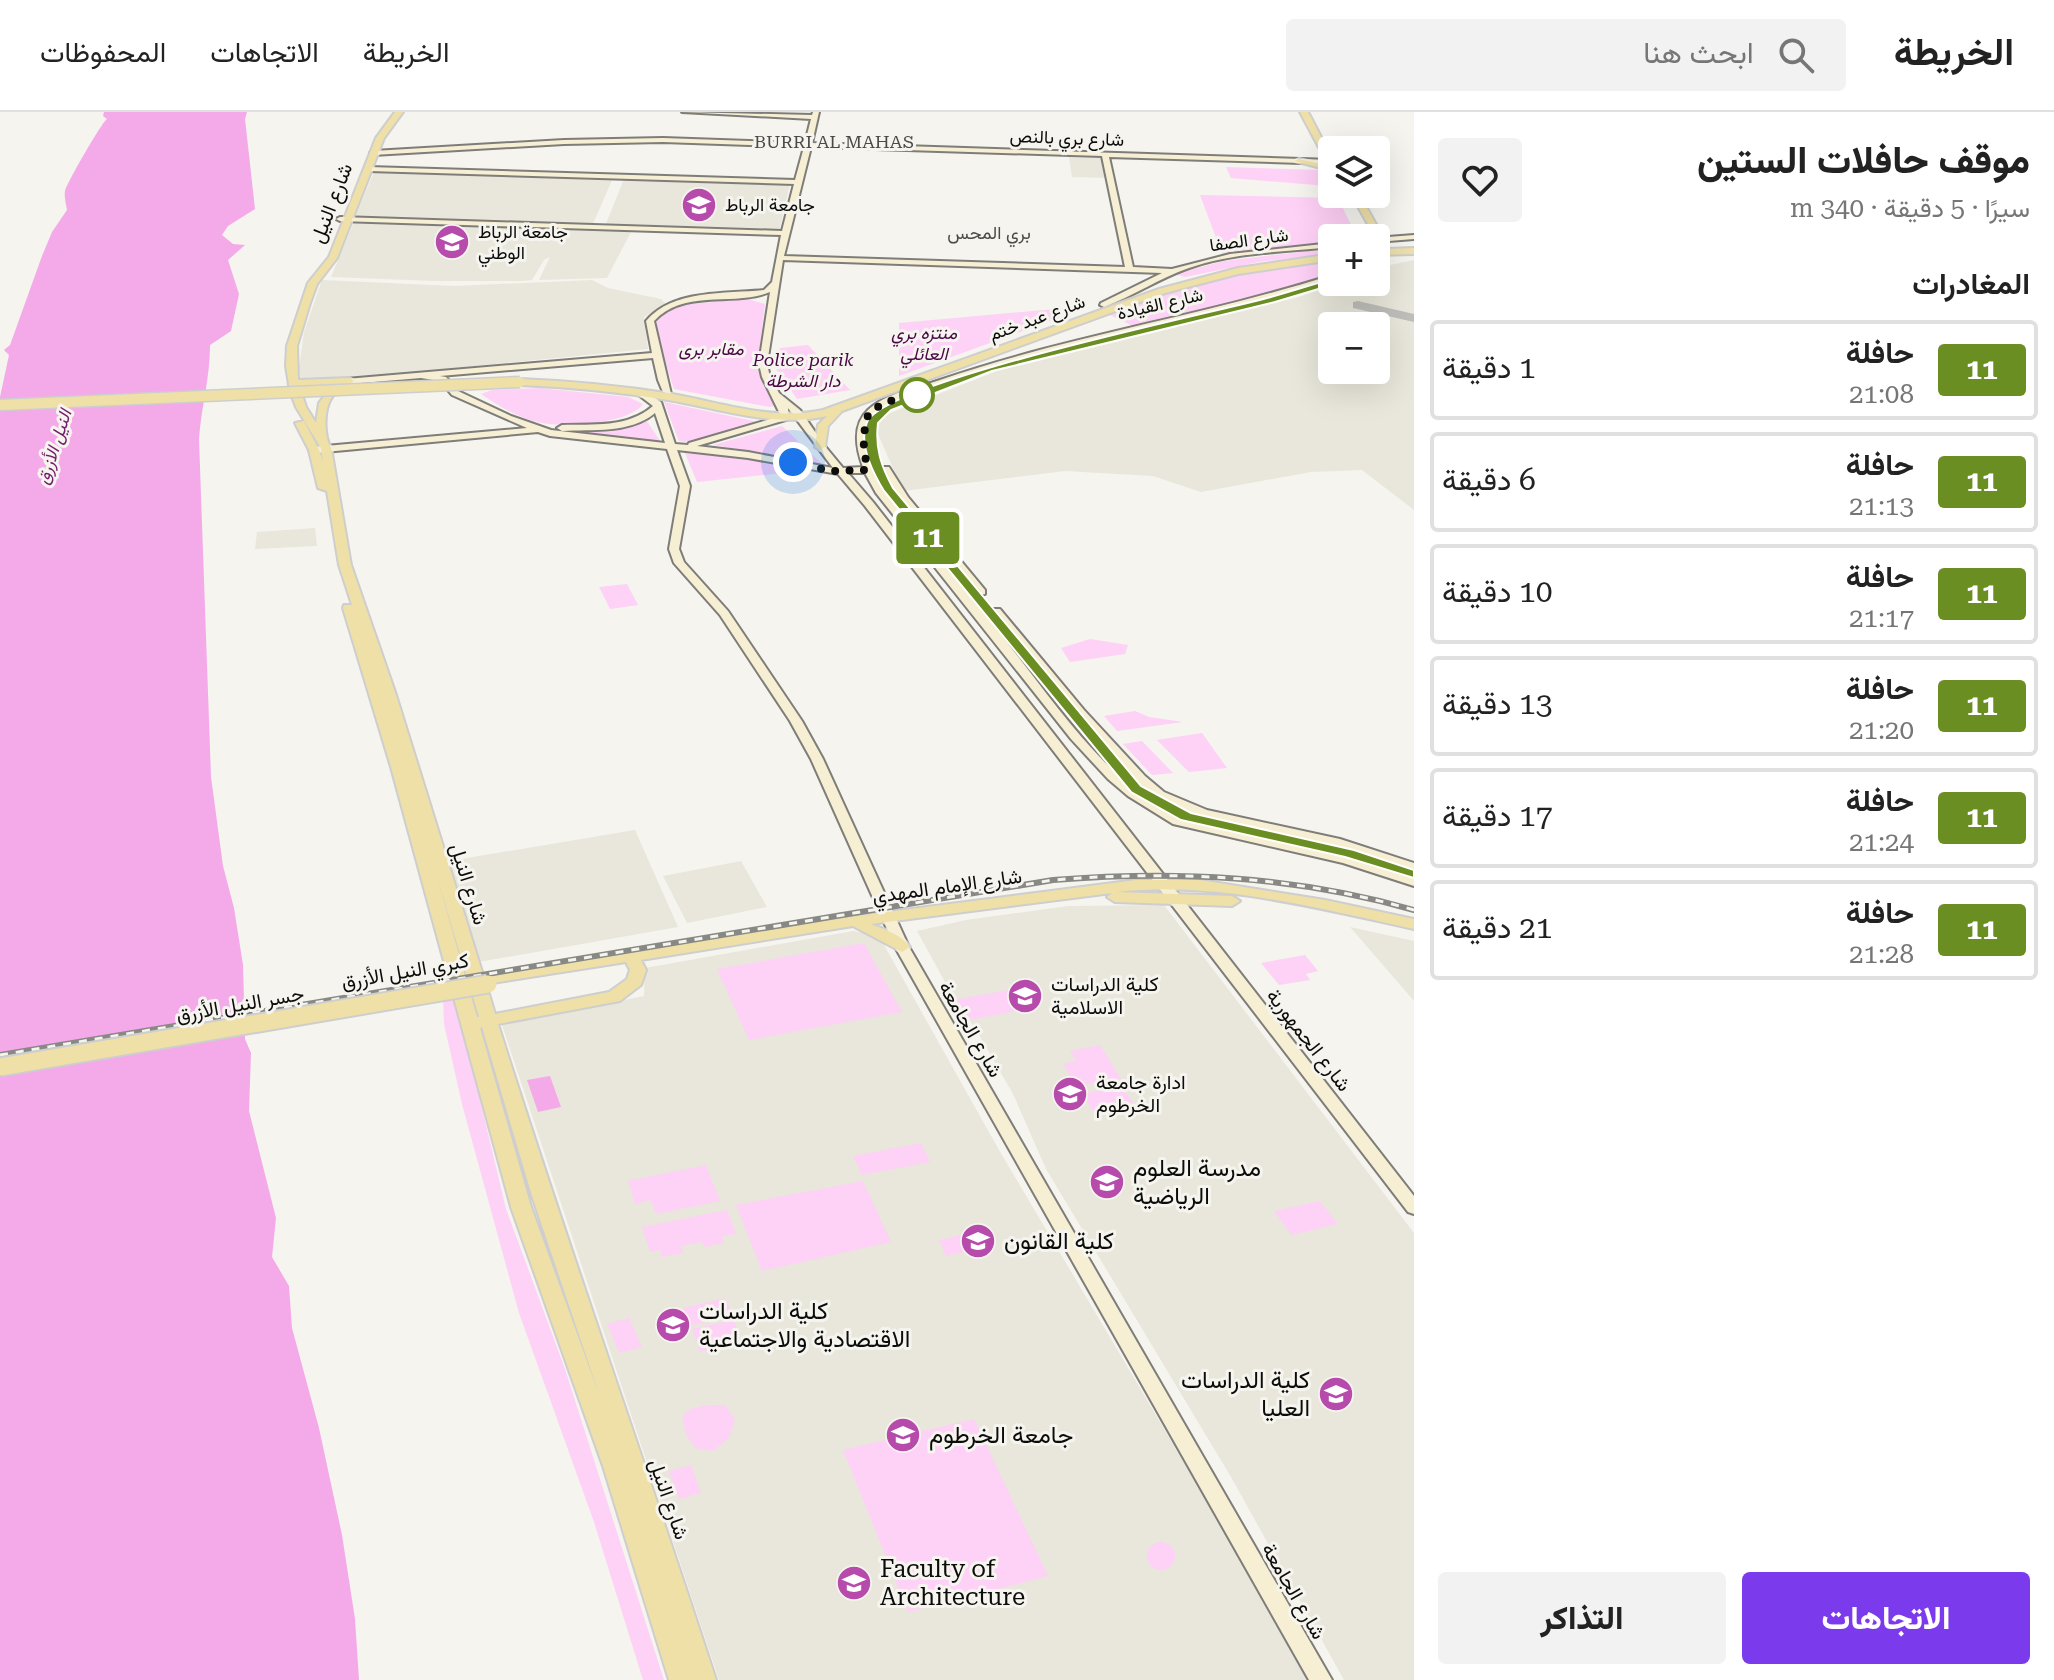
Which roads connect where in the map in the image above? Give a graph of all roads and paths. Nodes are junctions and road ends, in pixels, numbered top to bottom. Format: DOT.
graph roads {
  1 [pos="391,112"];
  2 [pos="399,112"];
  3 [pos="678,112"];
  4 [pos="685,112"];
  5 [pos="1307,112"];
  6 [pos="718,113"];
  7 [pos="812,115"];
  8 [pos="1319,136"];
  9 [pos="804,146"];
  10 [pos="373,153"];
  11 [pos="1105,155"];
  12 [pos="1299,161"];
  13 [pos="1318,161"];
  14 [pos="1318,161"];
  15 [pos="369,169"];
  16 [pos="796,182"];
  17 [pos="345,219"];
  18 [pos="783,235"];
  19 [pos="1414,237"];
  20 [pos="1390,238"];
  21 [pos="1318,247"];
  22 [pos="1414,252"];
  23 [pos="1390,254"];
  24 [pos="1318,257"];
  25 [pos="1318,258"];
  26 [pos="780,260"];
  27 [pos="1132,270"];
  28 [pos="1170,273"];
  29 [pos="1148,276"];
  30 [pos="1186,280"];
  31 [pos="1318,283"];
  32 [pos="775,284"];
  33 [pos="748,295"];
  34 [pos="773,299"];
  35 [pos="1104,305"];
  36 [pos="1134,331"];
  37 [pos="656,355"];
  38 [pos="977,356"];
  39 [pos="1012,358"];
  40 [pos="424,376"];
  41 [pos="662,380"];
  42 [pos="349,381"];
  43 [pos="295,383"];
  44 [pos="640,390"];
  45 [pos="668,392"];
  46 [pos="857,402"];
  47 [pos="0,404"];
  48 [pos="657,407"];
  49 [pos="791,416"];
  50 [pos="538,429"];
  51 [pos="320,446"];
  52 [pos="678,447"];
  53 [pos="820,447"];
  54 [pos="877,469"];
  55 [pos="840,471"];
  56 [pos="1057,698"];
  57 [pos="1414,867"];
  58 [pos="1414,874"];
  59 [pos="1414,882"];
  60 [pos="1165,885"];
  61 [pos="890,920"];
  62 [pos="1414,924"];
  63 [pos="861,926"];
  64 [pos="1414,935"];
  65 [pos="902,947"];
  66 [pos="633,958"];
  67 [pos="487,982"];
  68 [pos="480,1022"];
  69 [pos="0,1064"];
  70 [pos="1414,1208"];
  71 [pos="681,1680"];
  72 [pos="704,1680"];
  73 [pos="1321,1680"];
  1 -- 17 [label="main road, شارع النيل"];
  2 -- 10 [label="main road, شارع النيل"];
  3 -- 4 [label="main road"];
  4 -- 6 [label="main road"];
  5 -- 8 [label="main road"];
  6 -- 7 [label="main road"];
  7 -- 9 [label="main road, شارع الجمهورية"];
  9 -- 10 [label="main road, شارع بري بالنص"];
  9 -- 11 [label="main road, شارع بري بالنص"];
  9 -- 16 [label="main road, شارع الجمهورية"];
  10 -- 15 [label="main road, شارع النيل"];
  11 -- 12 [label="main road, شارع بري بالنص"];
  11 -- 13 [label="main road, شارع بري بالنص"];
  11 -- 27 [label="main road"];
  12 -- 14 [label="main road"];
  15 -- 16 [label="main road"];
  15 -- 17 [label="main road, شارع النيل"];
  16 -- 18 [label="main road, شارع الجمهورية"];
  17 -- 18 [label="main road"];
  17 -- 43 [label="main road, شارع النيل"];
  17 -- 51 [label="main road, شارع النيل"];
  18 -- 26 [label="main road, شارع الجمهورية"];
  19 -- 20 [label="main road"];
  21 -- 28 [label="main road, شارع الصفا"];
  22 -- 23 [label="main road"];
  24 -- 30 [label="main road, شارع عبد ختم"];
  25 -- 38 [label="main road, شارع عبد ختم"];
  26 -- 27 [label="main road"];
  26 -- 32 [label="main road, شارع الجمهورية"];
  27 -- 28 [label="main road, شارع الصفا"];
  27 -- 29 [label="main road, شارع الصفا"];
  28 -- 29 [label="main road, شارع الصفا"];
  28 -- 30 [label="main road"];
  29 -- 35 [label="main road, شارع الصفا"];
  30 -- 35 [label="main road, شارع عبد ختم"];
  31 -- 36 [label="main road, شارع القيادة"];
  32 -- 33 [label="main road"];
  32 -- 34 [label="main road, شارع الجمهورية"];
  33 -- 34 [label="main road"];
  33 -- 37 [label="main road"];
  34 -- 49 [label="main road, شارع الجمهورية"];
  35 -- 49 [label="main road, شارع عبد ختم"];
  36 -- 39 [label="main road, شارع القيادة"];
  36 -- 54 [label="main road, شارع القيادة"];
  37 -- 40 [label="main road"];
  37 -- 41 [label="main road"];
  38 -- 39 [label="main road"];
  38 -- 46 [label="main road, شارع عبد ختم"];
  39 -- 54 [label="main road, شارع القيادة"];
  40 -- 42 [label="main road"];
  40 -- 50 [label="main road"];
  41 -- 44 [label="main road"];
  41 -- 45 [label="main road"];
  42 -- 43 [label="main road"];
  42 -- 51 [label="main road"];
  43 -- 51 [label="main road, شارع النيل"];
  44 -- 45 [label="main road, شارع عبد ختم"];
  44 -- 47 [label="main road, شارع عبد ختم, bridge"];
  44 -- 48 [label="main road, شارع الجامعة"];
  44 -- 49 [label="main road, شارع عبد ختم"];
  45 -- 49 [label="main road, شارع عبد ختم"];
  46 -- 49 [label="main road, شارع عبد ختم"];
  46 -- 53 [label="main road"];
  48 -- 50 [label="main road"];
  48 -- 52 [label="main road, شارع الجامعة"];
  49 -- 52 [label="main road"];
  49 -- 53 [label="main road, شارع الجمهورية"];
  50 -- 51 [label="main road"];
  50 -- 52 [label="main road"];
  51 -- 68 [label="main road, شارع النيل"];
  52 -- 55 [label="main road"];
  52 -- 61 [label="main road, شارع الجامعة"];
  53 -- 55 [label="main road, شارع الجمهورية"];
  54 -- 55 [label="main road"];
  54 -- 56 [label="main road, شارع القيادة"];
  54 -- 56 [label="main road, شارع القيادة"];
  55 -- 60 [label="main road, شارع الجمهورية"];
  56 -- 57 [label="main road, شارع القيادة"];
  56 -- 58 [label="main road, شارع القيادة"];
  56 -- 59 [label="main road, شارع القيادة"];
  60 -- 61 [label="main road, شارع الإمام المهدي"];
  60 -- 61 [label="main road, شارع الإمام المهدي"];
  60 -- 62 [label="main road, شارع الإمام المهدي"];
  60 -- 64 [label="main road, شارع الإمام المهدي"];
  60 -- 70 [label="main road, شارع الجمهورية"];
  61 -- 63 [label="main road, شارع الإمام المهدي"];
  61 -- 65 [label="main road, شارع الجامعة"];
  61 -- 66 [label="main road, شارع الإمام المهدي"];
  63 -- 65 [label="main road"];
  63 -- 66 [label="main road, شارع الإمام المهدي"];
  65 -- 73 [label="main road, شارع الجامعة"];
  66 -- 67 [label="main road, شارع الإمام المهدي"];
  66 -- 68 [label="main road"];
  67 -- 69 [label="main road, جسر النيل الأزرق, bridge"];
  68 -- 71 [label="main road, شارع النيل"];
  68 -- 72 [label="main road, شارع النيل"];
}
